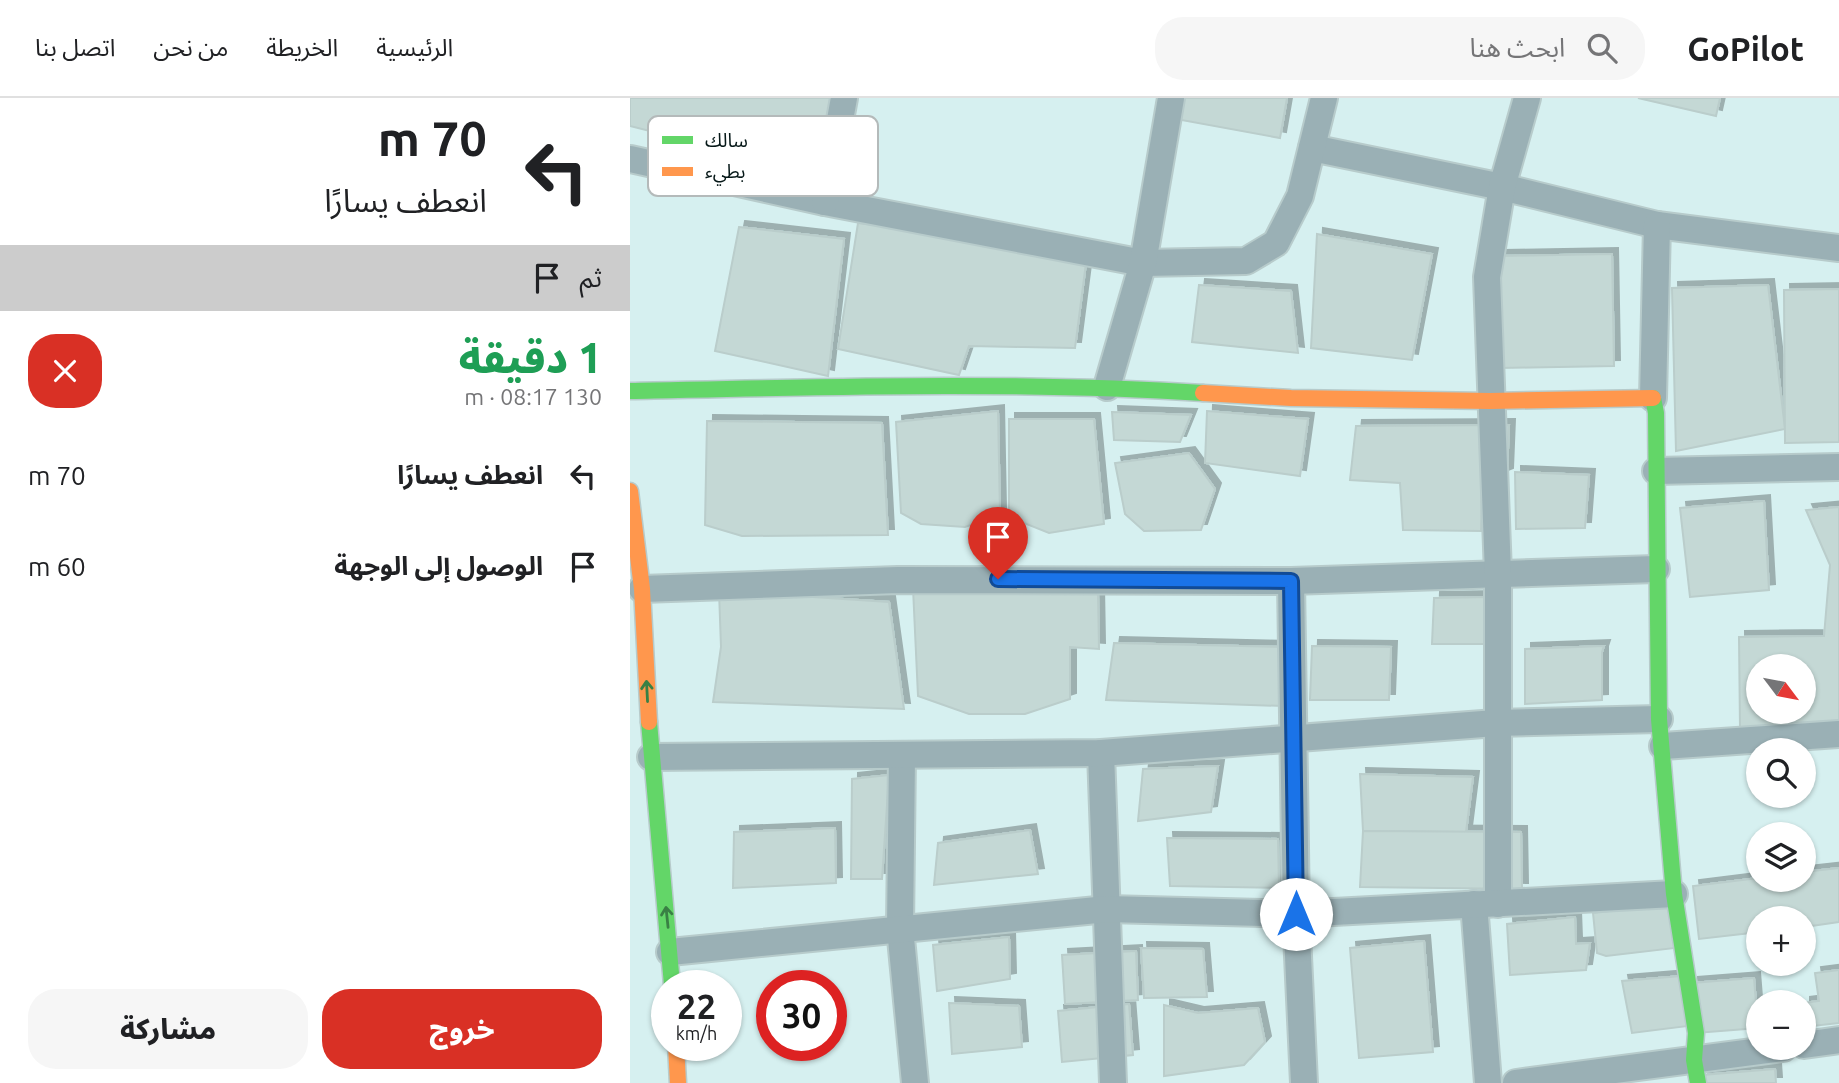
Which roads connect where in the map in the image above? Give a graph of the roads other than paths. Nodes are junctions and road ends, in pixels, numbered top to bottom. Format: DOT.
graph roads {
  1 [pos="844,98"];
  2 [pos="1171,98"];
  3 [pos="1324,98"];
  4 [pos="1527,98"];
  5 [pos="841,116"];
  6 [pos="1312,148"];
  7 [pos="630,159"];
  8 [pos="648,163"];
  9 [pos="1502,187"];
  10 [pos="798,196"];
  11 [pos="826,196"];
  12 [pos="825,202"];
  13 [pos="1657,225"];
  14 [pos="1839,248"];
  15 [pos="1143,263"];
  16 [pos="1107,387"];
  17 [pos="630,391"];
  18 [pos="1653,398"];
  19 [pos="1490,401"];
  20 [pos="1839,467"];
  21 [pos="1656,471"];
  22 [pos="630,492"];
  23 [pos="1656,569"];
  24 [pos="1498,574"];
  25 [pos="1291,581"];
  26 [pos="642,589"];
  27 [pos="1659,719"];
  28 [pos="1496,723"];
  29 [pos="1839,734"];
  30 [pos="1295,738"];
  31 [pos="1663,746"];
  32 [pos="1101,753"];
  33 [pos="902,755"];
  34 [pos="651,757"];
  35 [pos="1674,894"];
  36 [pos="1486,904"];
  37 [pos="1107,909"];
  38 [pos="1296,914"];
  39 [pos="900,928"];
  40 [pos="670,952"];
  41 [pos="671,970"];
  42 [pos="1839,1041"];
  43 [pos="1816,1044"];
  44 [pos="1746,1058"];
  45 [pos="677,1061"];
  46 [pos="1696,1072"];
  47 [pos="678,1083"];
  48 [pos="915,1083"];
  49 [pos="1113,1083"];
  50 [pos="1304,1083"];
  51 [pos="1488,1083"];
  52 [pos="1516,1083"];
  1 -- 5 [label="street"];
  2 -- 15 [label="street"];
  3 -- 6 [label="street"];
  4 -- 9 [label="street"];
  6 -- 9 [label="street"];
  6 -- 15 [label="street"];
  7 -- 8 [label="street"];
  9 -- 13 [label="street"];
  9 -- 19 [label="street"];
  10 -- 12 [label="street"];
  11 -- 12 [label="street"];
  12 -- 15 [label="street"];
  13 -- 14 [label="street"];
  13 -- 18 [label="street"];
  15 -- 16 [label="street"];
  16 -- 17 [label="street"];
  16 -- 19 [label="street"];
  18 -- 19 [label="street"];
  18 -- 21 [label="street"];
  19 -- 24 [label="street"];
  20 -- 21 [label="street"];
  21 -- 23 [label="street"];
  22 -- 26 [label="street"];
  23 -- 24 [label="street"];
  23 -- 27 [label="street"];
  24 -- 25 [label="street"];
  24 -- 28 [label="street"];
  25 -- 26 [label="street"];
  25 -- 30 [label="street"];
  34 -- 26 [label="street, one-way"];
  27 -- 28 [label="street"];
  27 -- 31 [label="street"];
  28 -- 30 [label="street"];
  28 -- 36 [label="street"];
  29 -- 31 [label="street"];
  30 -- 32 [label="street"];
  30 -- 38 [label="street"];
  31 -- 35 [label="street"];
  32 -- 33 [label="street"];
  32 -- 37 [label="street"];
  33 -- 34 [label="street"];
  33 -- 39 [label="street"];
  40 -- 34 [label="street, one-way"];
  35 -- 36 [label="street"];
  35 -- 46 [label="street"];
  36 -- 38 [label="street"];
  36 -- 51 [label="street"];
  37 -- 38 [label="street"];
  37 -- 39 [label="street"];
  37 -- 49 [label="street"];
  38 -- 50 [label="street"];
  39 -- 40 [label="street"];
  39 -- 48 [label="street"];
  40 -- 41 [label="street"];
  42 -- 43 [label="street"];
  44 -- 46 [label="street"];
  45 -- 47 [label="street"];
  46 -- 52 [label="street"];
}
